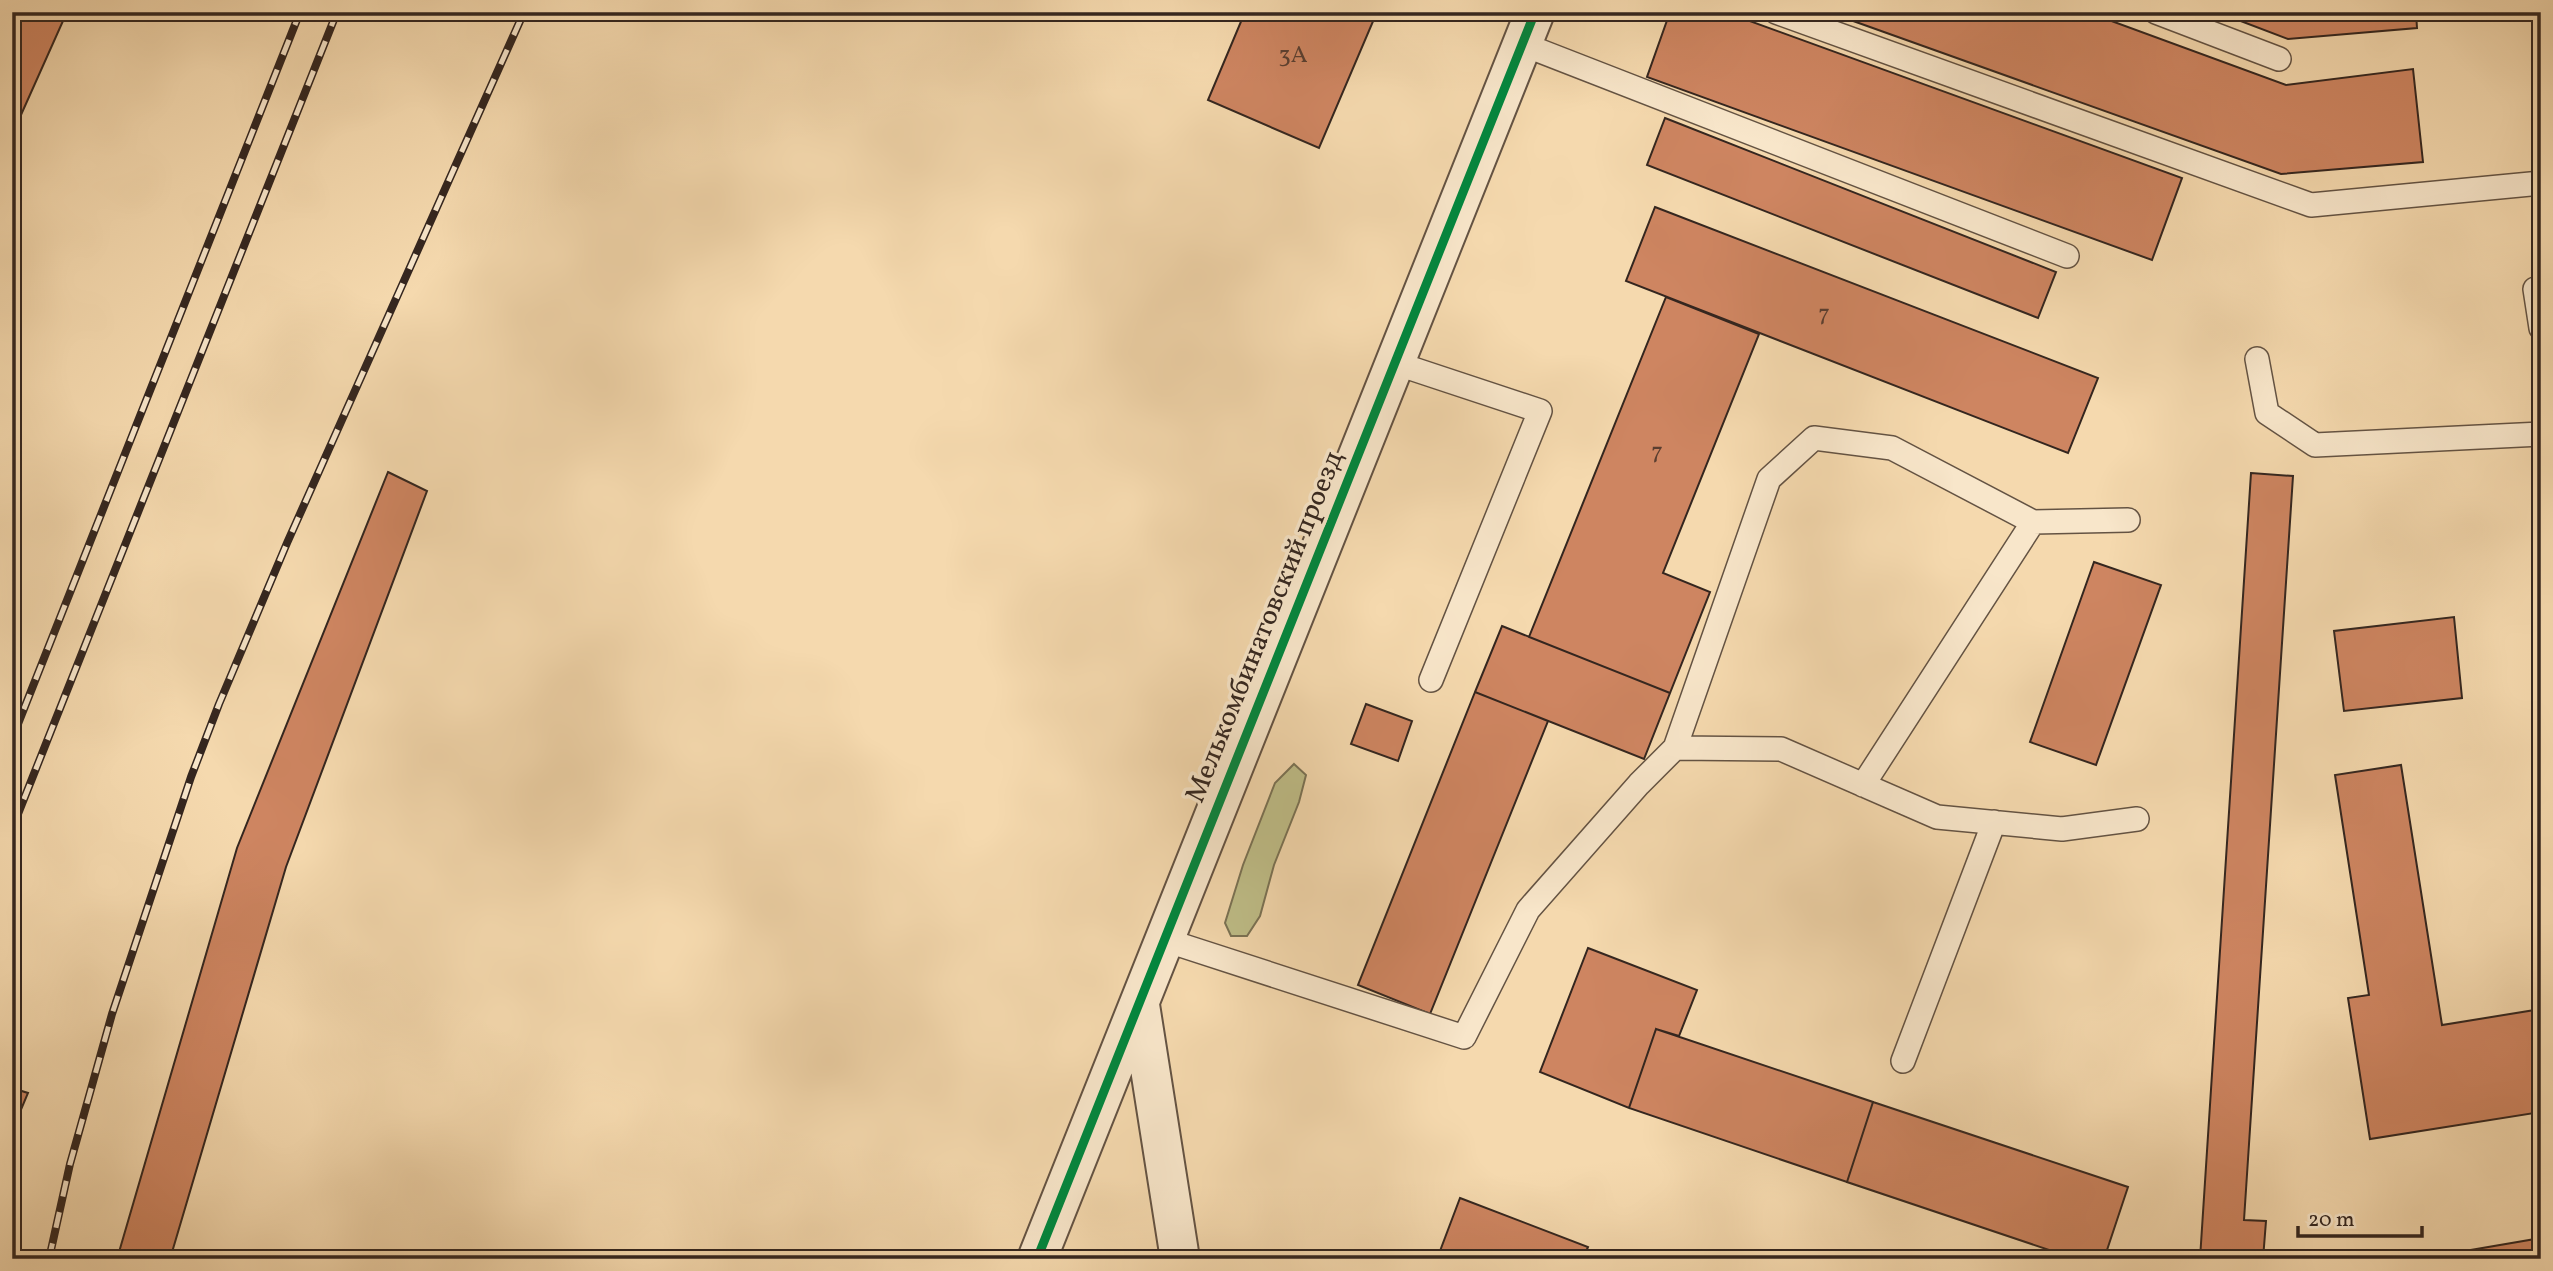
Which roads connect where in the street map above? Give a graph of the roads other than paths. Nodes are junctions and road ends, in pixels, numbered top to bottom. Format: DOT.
graph roads {
  1 [pos="1776,12"];
  2 [pos="2156,12"];
  3 [pos="1529,28"];
  4 [pos="2280,58"];
  5 [pos="2541,183"];
  6 [pos="2067,256"];
  7 [pos="2535,289"];
  8 [pos="2541,328"];
  9 [pos="2257,359"];
  10 [pos="1395,363"];
  11 [pos="2541,434"];
  12 [pos="2129,520"];
  13 [pos="2033,522"];
  14 [pos="1432,680"];
  15 [pos="1675,748"];
  16 [pos="1863,785"];
  17 [pos="2137,819"];
  18 [pos="1994,822"];
  19 [pos="1164,940"];
  20 [pos="1139,1003"];
  21 [pos="1903,1061"];
  22 [pos="1037,1259"];
  23 [pos="1180,1259"];
  1 -- 5 [label="lane"];
  2 -- 4 [label="lane"];
  3 -- 6 [label="lane"];
  3 -- 10 [label="street, Мелькомбинатовский проезд"];
  7 -- 8 [label="lane"];
  9 -- 11 [label="lane"];
  10 -- 14 [label="lane"];
  10 -- 19 [label="street, Мелькомбинатовский проезд"];
  12 -- 13 [label="lane"];
  13 -- 15 [label="lane"];
  13 -- 16 [label="lane"];
  15 -- 16 [label="lane"];
  15 -- 19 [label="lane"];
  16 -- 18 [label="lane"];
  17 -- 18 [label="lane"];
  18 -- 21 [label="lane"];
  19 -- 20 [label="street, Мелькомбинатовский проезд"];
  20 -- 22 [label="street, Мелькомбинатовский проезд"];
  20 -- 23 [label="street"];
}
